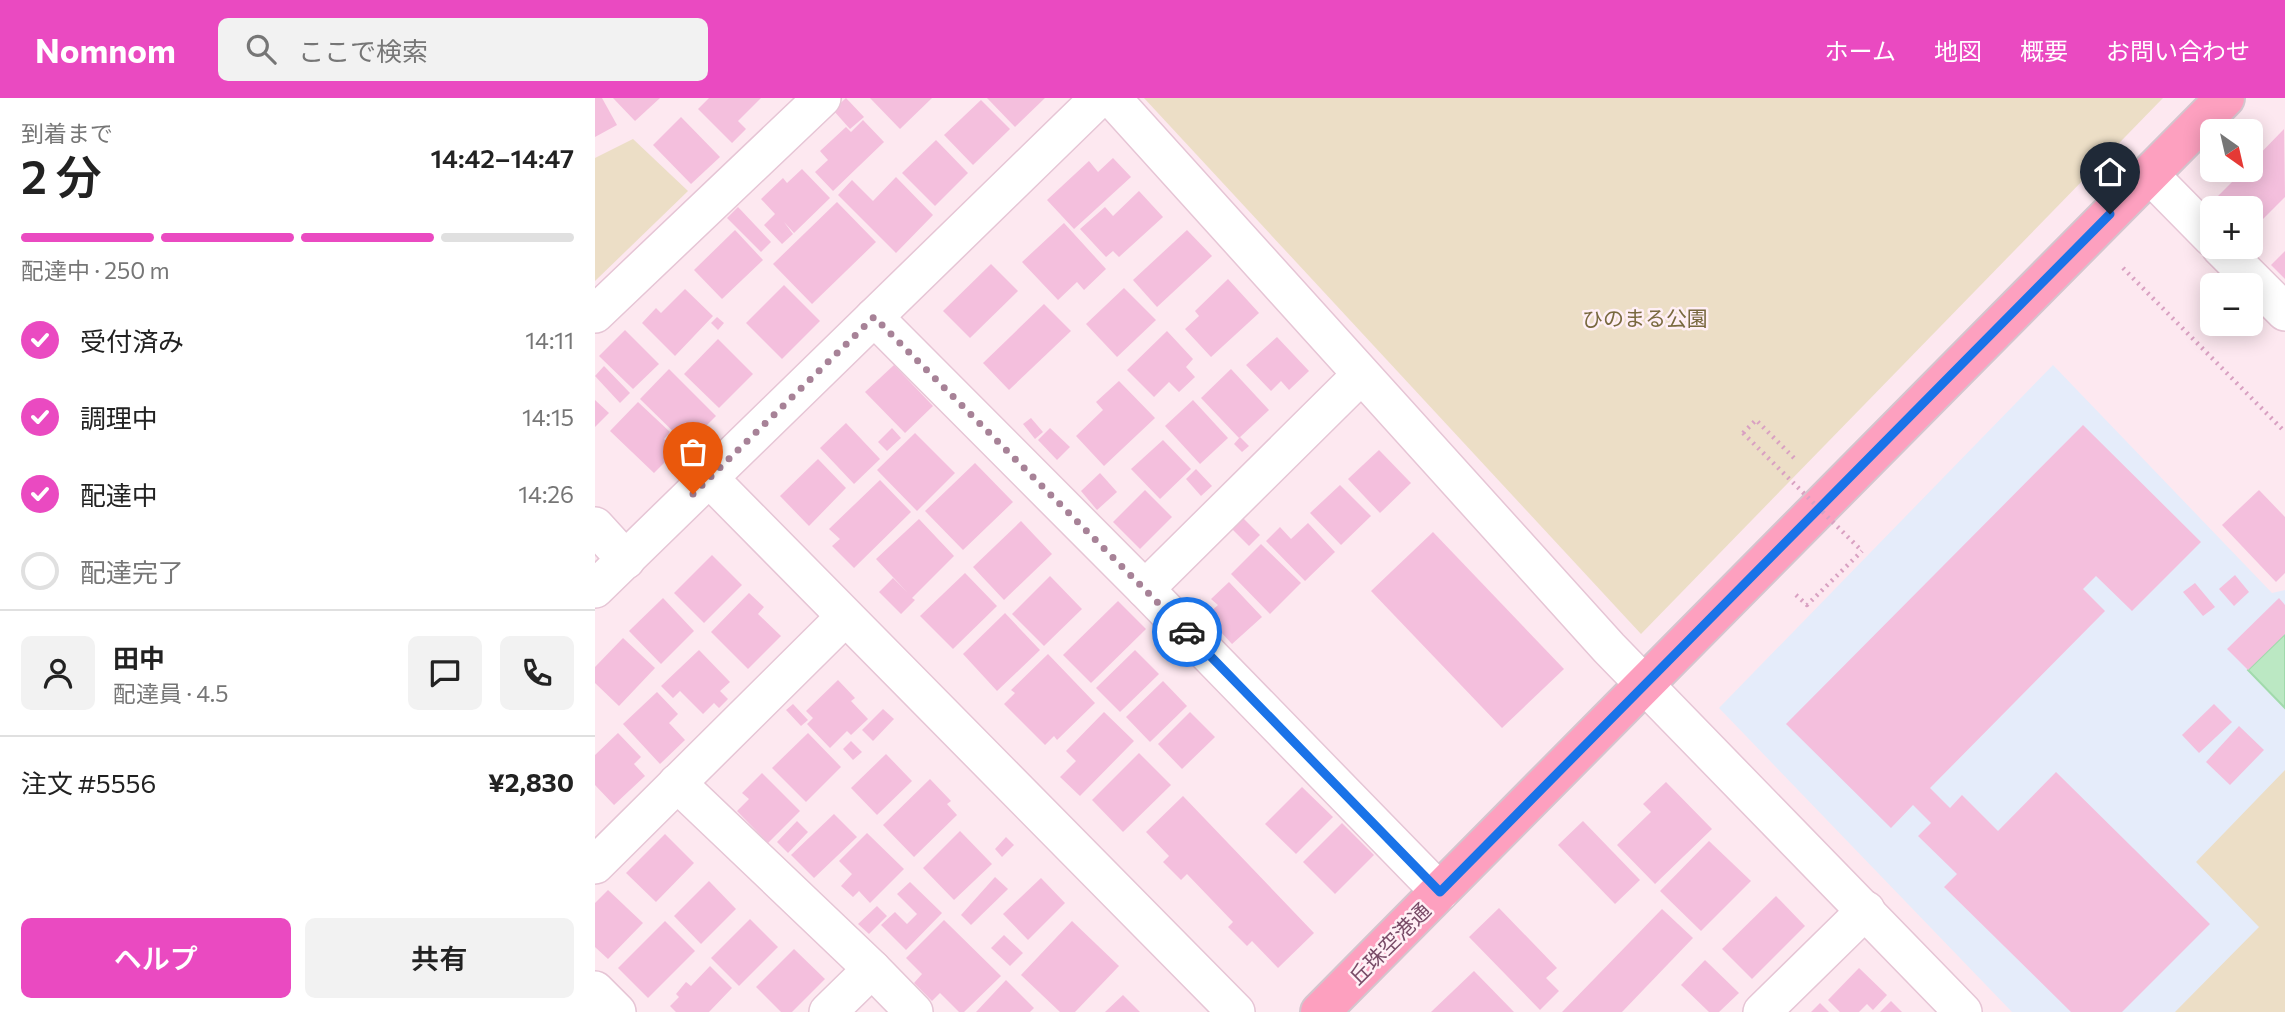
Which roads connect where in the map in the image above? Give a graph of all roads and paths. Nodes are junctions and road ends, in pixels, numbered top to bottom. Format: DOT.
graph roads {
  1 [pos="822,98"];
  2 [pos="1099,98"];
  3 [pos="1112,98"];
  4 [pos="2221,99"];
  5 [pos="2149,174"];
  6 [pos="2200,226"];
  7 [pos="2232,259"];
  8 [pos="2123,268"];
  9 [pos="2285,312"];
  10 [pos="595,314"];
  11 [pos="874,317"];
  12 [pos="1360,376"];
  13 [pos="2285,432"];
  14 [pos="1794,458"];
  15 [pos="709,478"];
  16 [pos="595,526"];
  17 [pos="626,559"];
  18 [pos="595,589"];
  19 [pos="1145,589"];
  20 [pos="1796,595"];
  21 [pos="845,617"];
  22 [pos="1645,686"];
  23 [pos="677,783"];
  24 [pos="595,864"];
  25 [pos="1440,892"];
  26 [pos="1866,910"];
  27 [pos="872,969"];
  28 [pos="595,990"];
  29 [pos="617,1012"];
  30 [pos="828,1012"];
  31 [pos="914,1012"];
  32 [pos="1235,1012"];
  33 [pos="1320,1012"];
  34 [pos="1762,1012"];
  35 [pos="1963,1012"];
  1 -- 10 [label="street"];
  2 -- 11 [label="street"];
  3 -- 12 [label="street"];
  4 -- 5 [label="main road, 丘珠空港通"];
  5 -- 6 [label="street"];
  5 -- 22 [label="main road, 丘珠空港通"];
  7 -- 9 [label="street"];
  8 -- 13 [label="path"];
  11 -- 15 [label="street"];
  11 -- 19 [label="street"];
  12 -- 19 [label="street"];
  12 -- 22 [label="street"];
  14 -- 20 [label="path, bridge"];
  15 -- 17 [label="street"];
  15 -- 21 [label="street"];
  16 -- 17 [label="street"];
  17 -- 18 [label="street"];
  19 -- 25 [label="street"];
  21 -- 23 [label="street"];
  21 -- 32 [label="street"];
  22 -- 25 [label="main road, 丘珠空港通"];
  22 -- 26 [label="street"];
  23 -- 24 [label="street"];
  23 -- 27 [label="street"];
  25 -- 33 [label="main road, 丘珠空港通"];
  26 -- 34 [label="street"];
  26 -- 35 [label="street"];
  27 -- 30 [label="street"];
  27 -- 31 [label="street"];
  28 -- 29 [label="street"];
}
